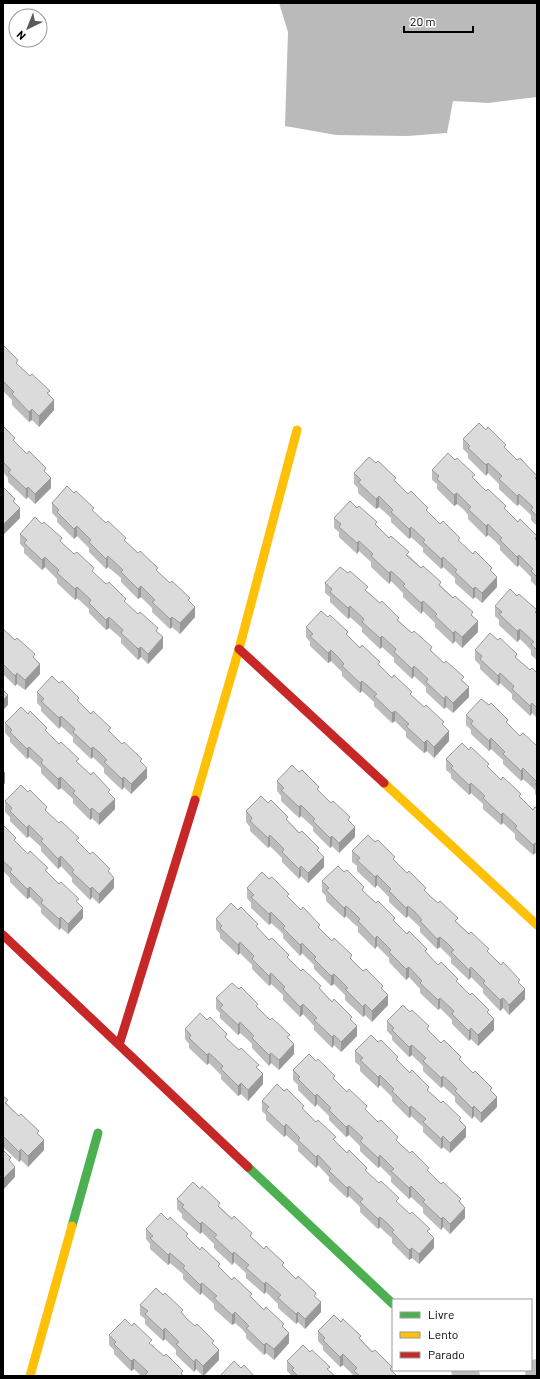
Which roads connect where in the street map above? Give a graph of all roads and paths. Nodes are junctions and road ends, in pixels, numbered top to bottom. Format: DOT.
graph roads {
  1 [pos="297,430"];
  2 [pos="238,649"];
  3 [pos="537,924"];
  4 [pos="3,935"];
  5 [pos="119,1045"];
  6 [pos="98,1133"];
  7 [pos="392,1303"];
  8 [pos="537,1370"];
  9 [pos="30,1376"];
  10 [pos="536,1376"];
  1 -- 2 [label="street"];
  2 -- 3 [label="street"];
  2 -- 5 [label="street"];
  4 -- 5 [label="street"];
  5 -- 7 [label="street"];
  6 -- 9 [label="street"];
  8 -- 10 [label="street"];
}
